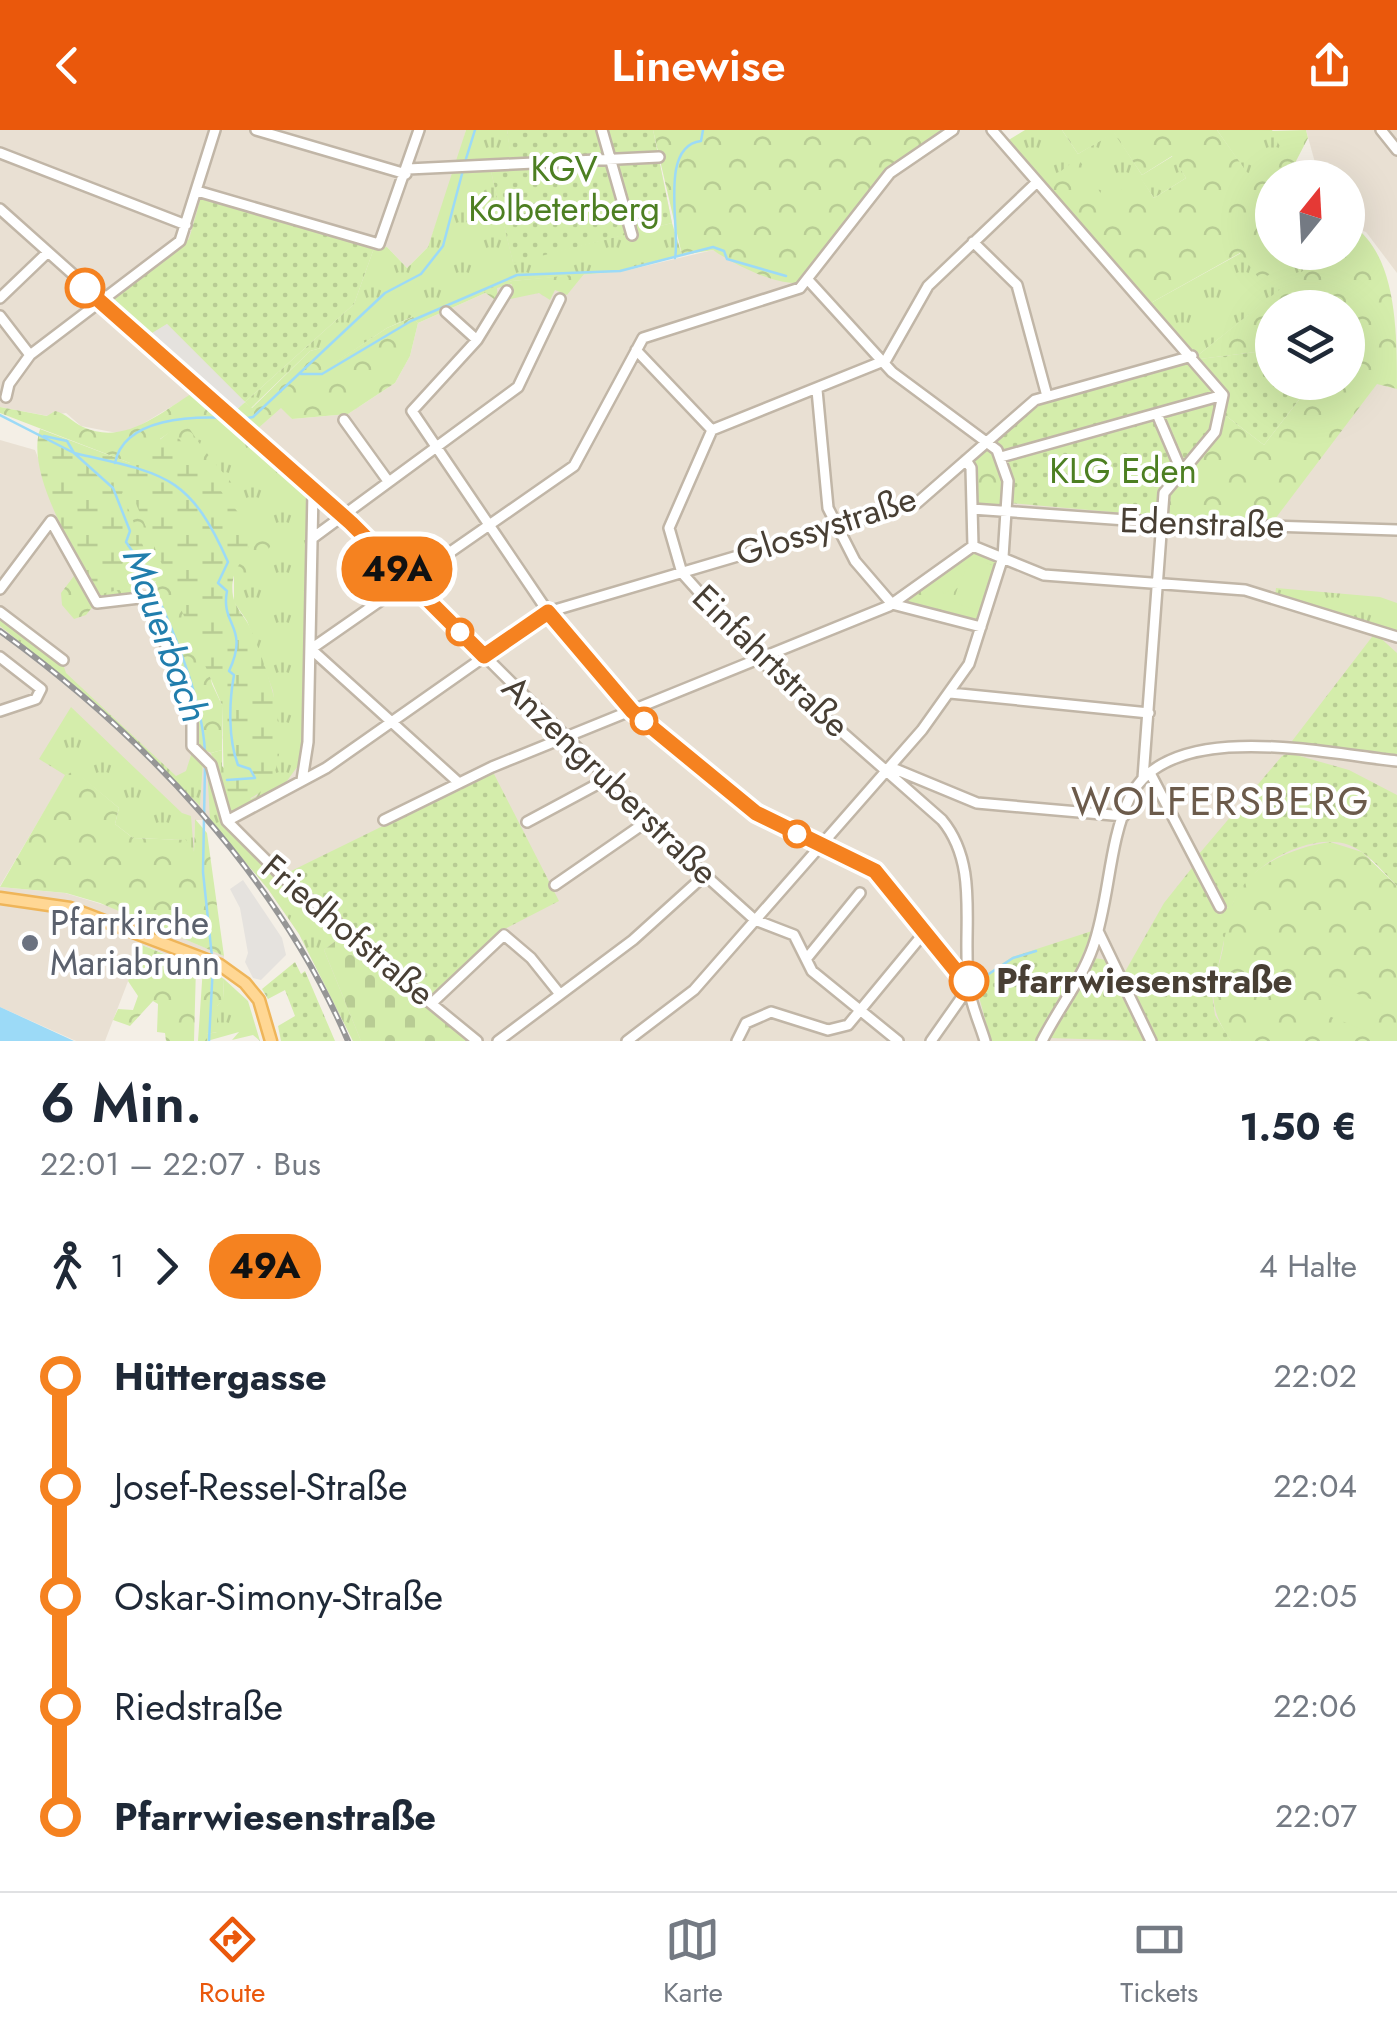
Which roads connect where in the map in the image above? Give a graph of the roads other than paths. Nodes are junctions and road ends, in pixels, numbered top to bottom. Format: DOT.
graph roads {
  1 [pos="214,130"];
  2 [pos="256,130"];
  3 [pos="419,130"];
  4 [pos="602,130"];
  5 [pos="953,130"];
  6 [pos="992,130"];
  7 [pos="1381,130"];
  8 [pos="1397,150"];
  9 [pos="0,152"];
  10 [pos="659,157"];
  11 [pos="611,160"];
  12 [pos="407,171"];
  13 [pos="1037,182"];
  14 [pos="197,191"];
  15 [pos="0,209"];
  16 [pos="186,225"];
  17 [pos="632,235"];
  18 [pos="974,242"];
  19 [pos="48,252"];
  20 [pos="809,281"];
  21 [pos="507,291"];
  22 [pos="0,298"];
  23 [pos="560,299"];
  24 [pos="102,302"];
  25 [pos="446,312"];
  26 [pos="0,316"];
  27 [pos="477,340"];
  28 [pos="636,350"];
  29 [pos="30,355"];
  30 [pos="1192,356"];
  31 [pos="883,362"];
  32 [pos="817,390"];
  33 [pos="1222,395"];
  34 [pos="1047,396"];
  35 [pos="6,398"];
  36 [pos="1157,414"];
  37 [pos="344,420"];
  38 [pos="712,430"];
  39 [pos="987,440"];
  40 [pos="435,446"];
  41 [pos="1001,457"];
  42 [pos="966,460"];
  43 [pos="1180,470"];
  44 [pos="388,481"];
  45 [pos="314,491"];
  46 [pos="972,509"];
  47 [pos="1007,512"];
  48 [pos="342,516"];
  49 [pos="1162,523"];
  50 [pos="837,526"];
  51 [pos="488,528"];
  52 [pos="1397,530"];
  53 [pos="314,537"];
  54 [pos="974,546"];
  55 [pos="1003,558"];
  56 [pos="682,573"];
  57 [pos="410,582"];
  58 [pos="1158,582"];
  59 [pos="0,589"];
  60 [pos="892,604"];
  61 [pos="0,612"];
  62 [pos="548,612"];
  63 [pos="981,627"];
  64 [pos="1396,639"];
  65 [pos="311,649"];
  66 [pos="484,656"];
  67 [pos="0,657"];
  68 [pos="759,659"];
  69 [pos="62,660"];
  70 [pos="950,693"];
  71 [pos="0,711"];
  72 [pos="632,711"];
  73 [pos="1148,712"];
  74 [pos="391,722"];
  75 [pos="566,738"];
  76 [pos="1397,761"];
  77 [pos="889,769"];
  78 [pos="1147,776"];
  79 [pos="607,779"];
  80 [pos="302,780"];
  81 [pos="459,783"];
  82 [pos="1124,816"];
  83 [pos="224,818"];
  84 [pos="384,820"];
  85 [pos="648,820"];
  86 [pos="527,822"];
  87 [pos="822,845"];
  88 [pos="705,875"];
  89 [pos="555,885"];
  90 [pos="860,893"];
  91 [pos="0,898"];
  92 [pos="1220,907"];
  93 [pos="756,920"];
  94 [pos="1098,931"];
  95 [pos="924,934"];
  96 [pos="807,958"];
  97 [pos="969,987"];
  98 [pos="559,993"];
  99 [pos="433,1002"];
  100 [pos="861,1011"];
  101 [pos="1045,1039"];
  102 [pos="271,1041"];
  103 [pos="477,1041"];
  104 [pos="498,1041"];
  105 [pos="627,1041"];
  106 [pos="737,1041"];
  107 [pos="898,1041"];
  108 [pos="931,1041"];
  109 [pos="985,1041"];
  110 [pos="1151,1041"];
  1 -- 14 [label="street"];
  2 -- 12 [label="street"];
  3 -- 12 [label="street"];
  4 -- 11 [label="street"];
  5 -- 20 [label="street"];
  6 -- 13 [label="street"];
  7 -- 8 [label="street"];
  9 -- 16 [label="street"];
  10 -- 11 [label="street"];
  11 -- 12 [label="street"];
  11 -- 17 [label="street"];
  12 -- 14 [label="street"];
  13 -- 18 [label="street"];
  13 -- 30 [label="street"];
  14 -- 16 [label="street"];
  15 -- 19 [label="street"];
  16 -- 24 [label="street"];
  18 -- 31 [label="street"];
  18 -- 34 [label="street"];
  19 -- 22 [label="street"];
  19 -- 24 [label="street"];
  20 -- 28 [label="street"];
  20 -- 31 [label="street"];
  21 -- 27 [label="street"];
  23 -- 40 [label="street"];
  24 -- 29 [label="street"];
  24 -- 45 [label="street, Anzengruberstraße"];
  25 -- 27 [label="street"];
  26 -- 29 [label="street"];
  27 -- 40 [label="street"];
  28 -- 38 [label="street"];
  28 -- 51 [label="street"];
  29 -- 35 [label="street"];
  30 -- 33 [label="street"];
  30 -- 34 [label="street, Glossystraße"];
  31 -- 32 [label="street"];
  31 -- 39 [label="street"];
  32 -- 38 [label="street"];
  32 -- 50 [label="street"];
  33 -- 36 [label="street"];
  33 -- 43 [label="street"];
  34 -- 39 [label="street, Glossystraße"];
  36 -- 41 [label="street"];
  36 -- 43 [label="street"];
  37 -- 44 [label="street"];
  38 -- 56 [label="street, Einfahrtstraße"];
  39 -- 41 [label="street"];
  39 -- 42 [label="street, Glossystraße"];
  40 -- 44 [label="street"];
  40 -- 51 [label="street"];
  41 -- 47 [label="street"];
  42 -- 46 [label="street"];
  42 -- 50 [label="street, Glossystraße"];
  43 -- 49 [label="street"];
  44 -- 48 [label="street"];
  45 -- 48 [label="street, Anzengruberstraße"];
  45 -- 53 [label="street"];
  46 -- 47 [label="street, Edenstraße"];
  46 -- 54 [label="street"];
  47 -- 49 [label="street, Edenstraße"];
  47 -- 55 [label="street"];
  48 -- 53 [label="street"];
  48 -- 57 [label="street, Anzengruberstraße"];
  49 -- 52 [label="street, Edenstraße"];
  49 -- 58 [label="street"];
  50 -- 56 [label="street, Glossystraße"];
  50 -- 60 [label="street"];
  51 -- 57 [label="street"];
  51 -- 62 [label="street"];
  53 -- 65 [label="street"];
  54 -- 55 [label="street"];
  54 -- 60 [label="street"];
  55 -- 58 [label="street"];
  55 -- 63 [label="street"];
  56 -- 62 [label="street, Glossystraße"];
  56 -- 68 [label="street, Einfahrtstraße"];
  57 -- 65 [label="street"];
  57 -- 66 [label="street, Anzengruberstraße"];
  58 -- 64 [label="street"];
  58 -- 73 [label="street"];
  59 -- 83 [label="street"];
  60 -- 63 [label="street"];
  60 -- 68 [label="street"];
  61 -- 69 [label="street"];
  62 -- 66 [label="street, Glossystraße"];
  62 -- 72 [label="street"];
  63 -- 70 [label="street"];
  65 -- 74 [label="street"];
  65 -- 80 [label="street"];
  66 -- 74 [label="street, Glossystraße"];
  66 -- 75 [label="street, Anzengruberstraße"];
  67 -- 71 [label="street"];
  68 -- 72 [label="street"];
  68 -- 77 [label="street, Einfahrtstraße"];
  70 -- 73 [label="street"];
  70 -- 77 [label="street"];
  72 -- 75 [label="street"];
  72 -- 87 [label="street"];
  73 -- 78 [label="street"];
  74 -- 80 [label="street, Glossystraße"];
  74 -- 81 [label="street"];
  75 -- 79 [label="street, Anzengruberstraße"];
  75 -- 81 [label="street"];
  76 -- 78 [label="street"];
  77 -- 82 [label="street"];
  77 -- 87 [label="street"];
  77 -- 97 [label="street, Einfahrtstraße"];
  78 -- 82 [label="street"];
  78 -- 92 [label="street"];
  79 -- 85 [label="street, Anzengruberstraße"];
  79 -- 86 [label="street"];
  80 -- 83 [label="street, Glossystraße"];
  81 -- 84 [label="street"];
  82 -- 94 [label="street"];
  83 -- 99 [label="street, Friedhofstraße"];
  85 -- 88 [label="street, Anzengruberstraße"];
  85 -- 89 [label="street"];
  87 -- 93 [label="street"];
  87 -- 95 [label="street"];
  88 -- 93 [label="street, Anzengruberstraße"];
  88 -- 98 [label="street"];
  90 -- 96 [label="street"];
  91 -- 102 [label="main road"];
  93 -- 96 [label="street, Anzengruberstraße"];
  93 -- 105 [label="street"];
  94 -- 101 [label="street"];
  94 -- 110 [label="street"];
  95 -- 97 [label="street"];
  95 -- 100 [label="street"];
  96 -- 100 [label="street, Anzengruberstraße"];
  97 -- 108 [label="street"];
  97 -- 109 [label="street, Einfahrtstraße"];
  98 -- 99 [label="street"];
  98 -- 104 [label="street"];
  99 -- 103 [label="street, Friedhofstraße"];
  100 -- 106 [label="street"];
  100 -- 107 [label="street, Anzengruberstraße"];
}
